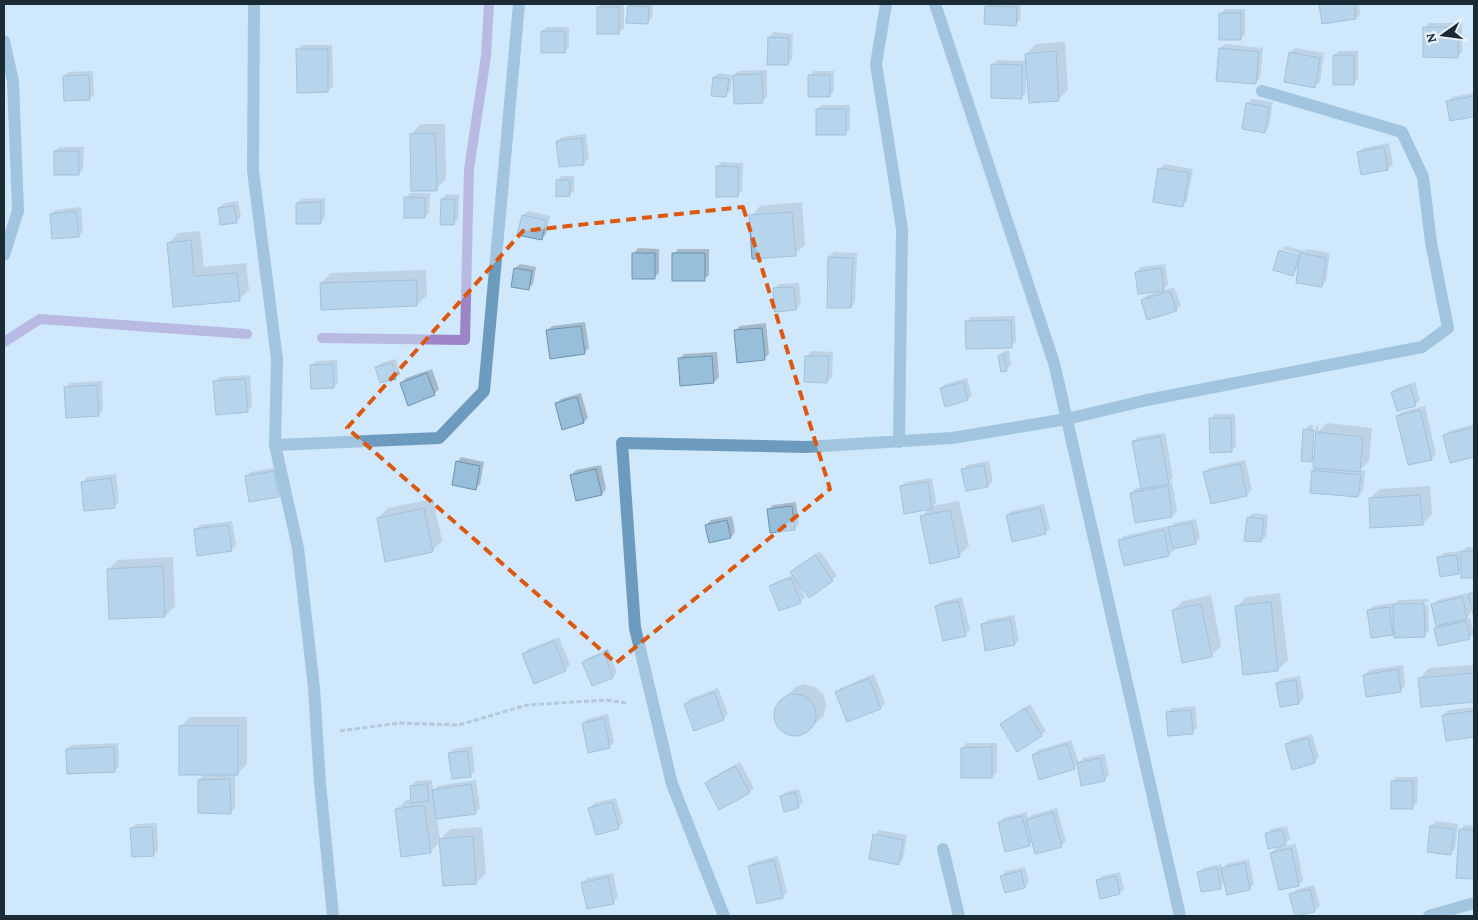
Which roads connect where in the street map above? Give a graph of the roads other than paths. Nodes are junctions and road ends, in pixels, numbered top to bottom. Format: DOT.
graph roads {
  1 [pos="254,4"];
  2 [pos="519,4"];
  3 [pos="886,4"];
  4 [pos="935,4"];
  5 [pos="4,41"];
  6 [pos="1262,91"];
  7 [pos="4,255"];
  8 [pos="1067,419"];
  9 [pos="899,442"];
  10 [pos="275,445"];
  11 [pos="944,849"];
  12 [pos="1474,903"];
  13 [pos="333,916"];
  14 [pos="724,916"];
  15 [pos="959,916"];
  16 [pos="1180,916"];
  17 [pos="1429,916"];
  1 -- 10 [label="street"];
  2 -- 10 [label="street"];
  3 -- 9 [label="street"];
  4 -- 8 [label="street"];
  5 -- 7 [label="street"];
  6 -- 8 [label="street"];
  8 -- 9 [label="street"];
  8 -- 16 [label="street"];
  9 -- 14 [label="street"];
  10 -- 13 [label="street"];
  11 -- 15 [label="street"];
  12 -- 17 [label="street"];
}
